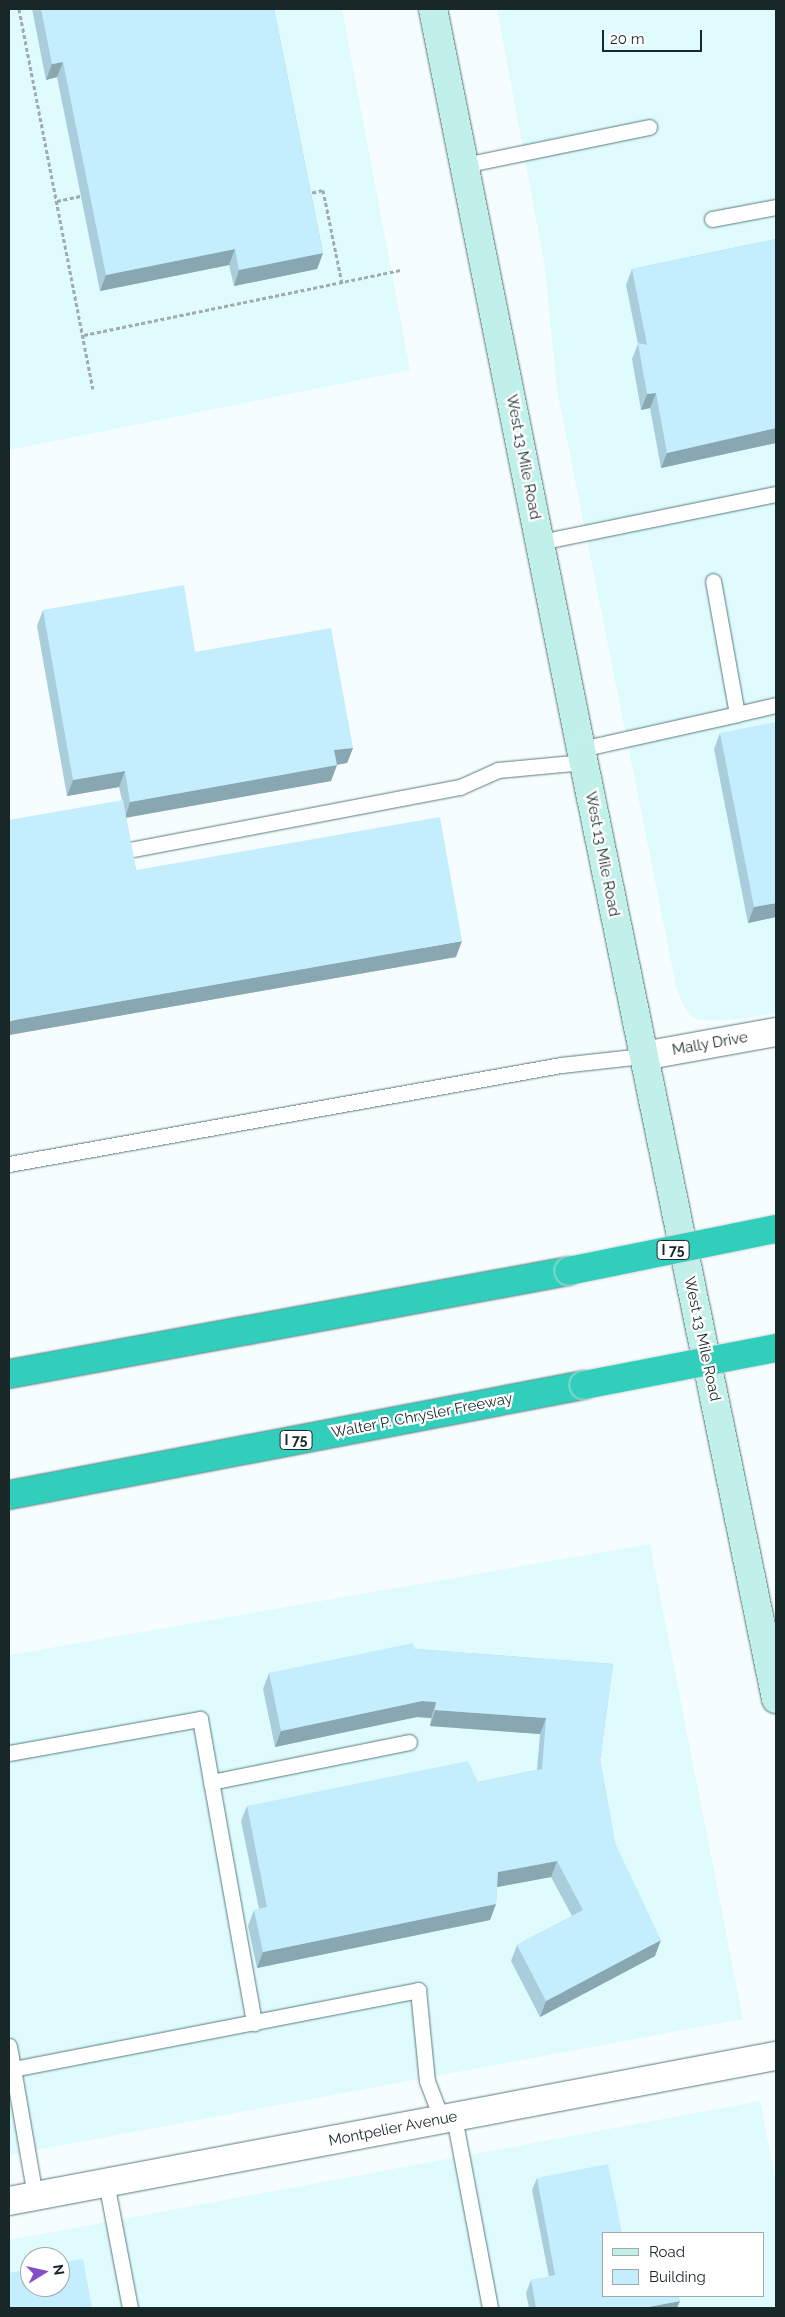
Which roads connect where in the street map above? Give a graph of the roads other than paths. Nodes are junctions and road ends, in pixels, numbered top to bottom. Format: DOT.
graph roads {
  1 [pos="433,9"];
  2 [pos="649,127"];
  3 [pos="464,165"];
  4 [pos="776,207"];
  5 [pos="712,219"];
  6 [pos="776,494"];
  7 [pos="540,542"];
  8 [pos="713,581"];
  9 [pos="776,705"];
  10 [pos="737,714"];
  11 [pos="582,756"];
  12 [pos="134,849"];
  13 [pos="776,1032"];
  14 [pos="643,1056"];
  15 [pos="9,1164"];
  16 [pos="776,1229"];
  17 [pos="776,1348"];
  18 [pos="9,1374"];
  19 [pos="9,1495"];
  20 [pos="776,1699"];
  21 [pos="409,1742"];
  22 [pos="9,1753"];
  23 [pos="211,1782"];
  24 [pos="254,2023"];
  25 [pos="9,2046"];
  26 [pos="776,2056"];
  27 [pos="13,2068"];
  28 [pos="448,2119"];
  29 [pos="106,2182"];
  30 [pos="35,2196"];
  31 [pos="9,2200"];
  32 [pos="130,2308"];
  33 [pos="490,2308"];
  1 -- 3 [label="main road, West 13 Mile Road"];
  2 -- 3 [label="lane"];
  3 -- 7 [label="main road, West 13 Mile Road"];
  4 -- 5 [label="lane"];
  6 -- 7 [label="lane"];
  7 -- 11 [label="main road, West 13 Mile Road"];
  8 -- 10 [label="lane"];
  9 -- 10 [label="lane"];
  10 -- 11 [label="lane"];
  11 -- 12 [label="lane"];
  11 -- 14 [label="main road, West 13 Mile Road"];
  13 -- 14 [label="street, Mally Drive"];
  14 -- 15 [label="lane"];
  14 -- 20 [label="main road, West 13 Mile Road"];
  16 -- 18 [label="highway, I 75, bridge"];
  17 -- 19 [label="highway, Walter P. Chrysler Freeway / I 75, bridge"];
  21 -- 23 [label="lane"];
  22 -- 23 [label="lane"];
  23 -- 24 [label="lane"];
  24 -- 27 [label="lane"];
  24 -- 28 [label="lane"];
  25 -- 27 [label="lane"];
  26 -- 28 [label="street, Montpelier Avenue"];
  27 -- 30 [label="lane"];
  28 -- 29 [label="street, Montpelier Avenue"];
  28 -- 33 [label="lane"];
  29 -- 30 [label="street, Montpelier Avenue"];
  29 -- 32 [label="lane"];
  30 -- 31 [label="street, Montpelier Avenue"];
}
